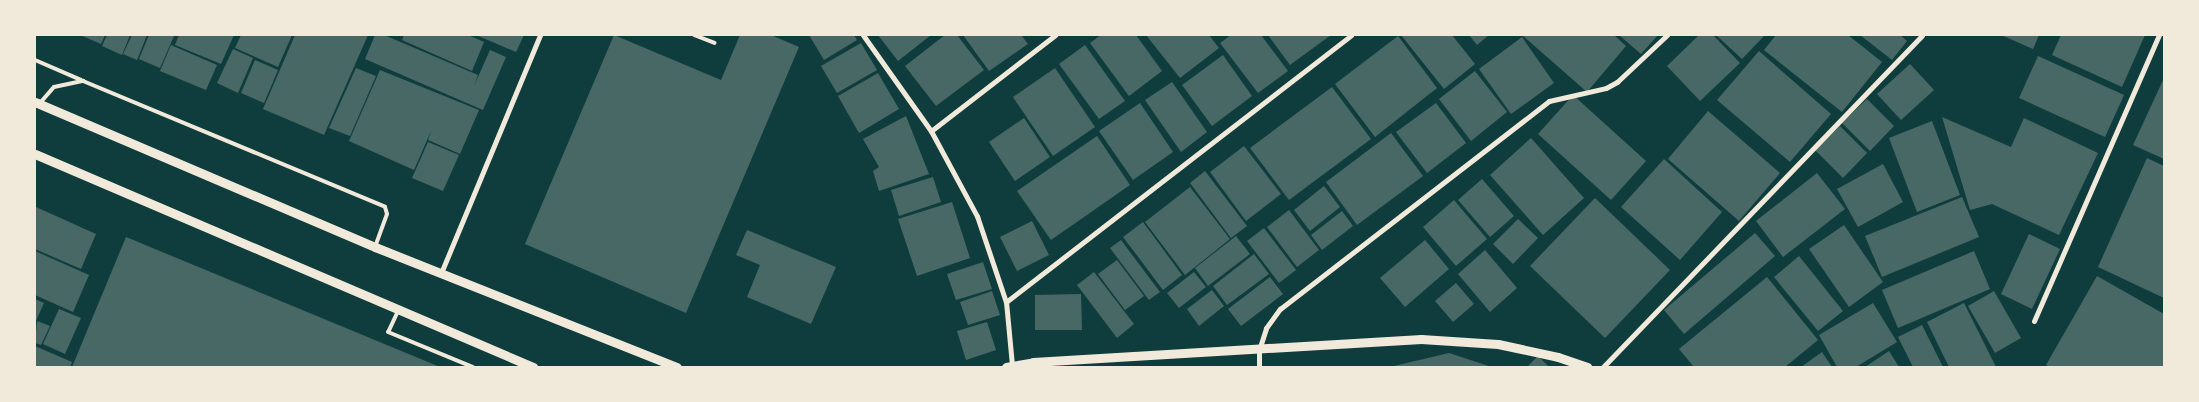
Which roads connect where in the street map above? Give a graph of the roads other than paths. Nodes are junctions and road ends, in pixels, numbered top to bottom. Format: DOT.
graph roads {
  1 [pos="540,35"];
  2 [pos="694,35"];
  3 [pos="863,35"];
  4 [pos="1055,35"];
  5 [pos="1351,35"];
  6 [pos="1667,35"];
  7 [pos="1922,35"];
  8 [pos="2159,35"];
  9 [pos="715,43"];
  10 [pos="35,60"];
  11 [pos="83,81"];
  12 [pos="37,103"];
  13 [pos="931,131"];
  14 [pos="35,154"];
  15 [pos="374,247"];
  16 [pos="441,273"];
  17 [pos="1006,302"];
  18 [pos="398,310"];
  19 [pos="2034,321"];
  20 [pos="1259,350"];
  21 [pos="1033,365"];
  22 [pos="1009,366"];
  23 [pos="473,367"];
  24 [pos="532,367"];
  25 [pos="677,367"];
  26 [pos="1259,367"];
  27 [pos="1587,367"];
  28 [pos="1603,367"];
  1 -- 16 [label="street"];
  2 -- 9 [label="lane"];
  3 -- 13 [label="street"];
  4 -- 13 [label="street"];
  5 -- 17 [label="street"];
  6 -- 20 [label="street"];
  7 -- 28 [label="street"];
  8 -- 19 [label="street"];
  10 -- 11 [label="lane"];
  11 -- 12 [label="lane"];
  11 -- 15 [label="lane"];
  12 -- 15 [label="street"];
  13 -- 17 [label="street"];
  14 -- 18 [label="street"];
  15 -- 16 [label="street"];
  16 -- 25 [label="street"];
  17 -- 22 [label="street"];
  18 -- 23 [label="lane"];
  18 -- 24 [label="street"];
  20 -- 21 [label="street"];
  20 -- 26 [label="street"];
  20 -- 27 [label="street"];
  21 -- 22 [label="street"];
}
